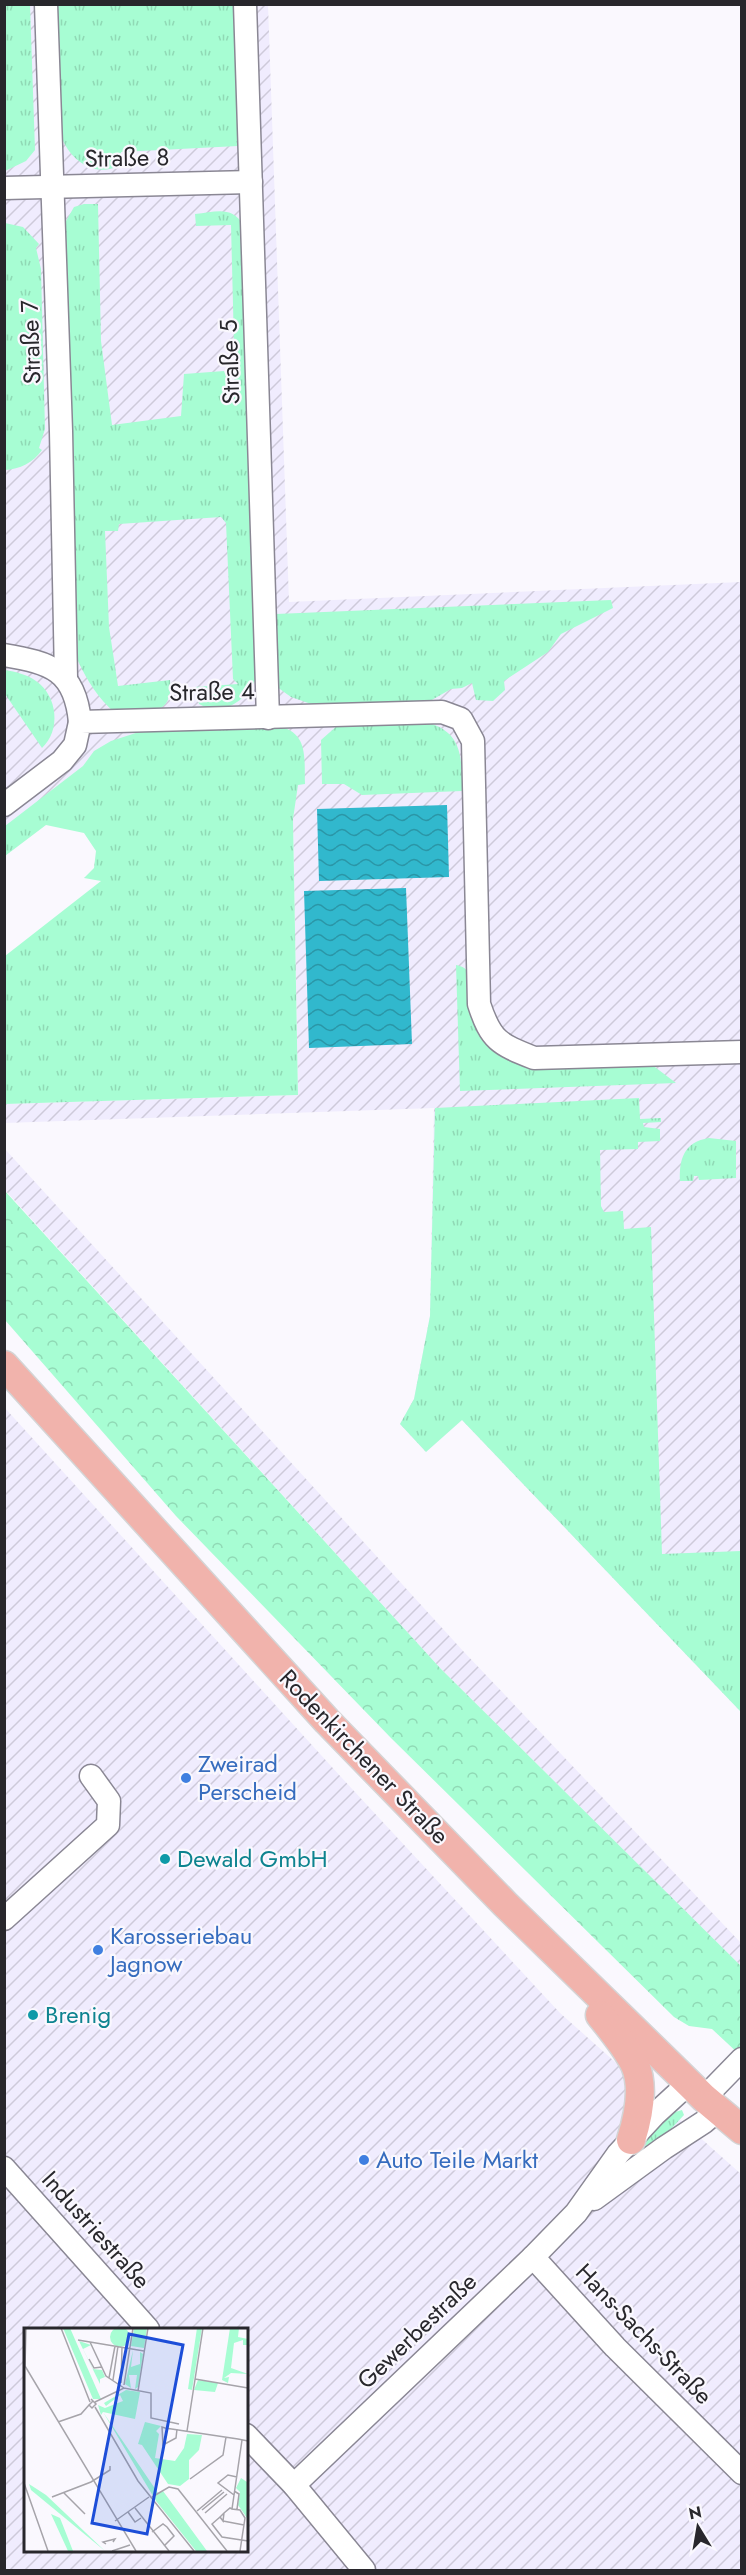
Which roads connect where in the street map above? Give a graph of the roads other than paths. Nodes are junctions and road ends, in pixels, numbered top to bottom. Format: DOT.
graph roads {
  1 [pos="46,4"];
  2 [pos="245,4"];
  3 [pos="251,182"];
  4 [pos="52,187"];
  5 [pos="4,188"];
  6 [pos="4,655"];
  7 [pos="66,678"];
  8 [pos="268,718"];
  9 [pos="80,722"];
  10 [pos="4,805"];
  11 [pos="741,1052"];
  12 [pos="4,1365"];
  13 [pos="91,1776"];
  14 [pos="4,1919"];
  15 [pos="566,1963"];
  16 [pos="741,2059"];
  17 [pos="704,2097"];
  18 [pos="741,2130"];
  19 [pos="631,2140"];
  20 [pos="4,2168"];
  21 [pos="576,2212"];
  22 [pos="533,2257"];
  23 [pos="147,2328"];
  24 [pos="248,2437"];
  25 [pos="741,2473"];
  26 [pos="294,2485"];
  27 [pos="364,2571"];
  1 -- 4 [label="street, Straße 7"];
  2 -- 3 [label="street, Straße 5"];
  3 -- 4 [label="street, Straße 8"];
  3 -- 8 [label="street, Straße 5"];
  4 -- 5 [label="street, Straße 8"];
  4 -- 7 [label="street, Straße 7"];
  6 -- 7 [label="street"];
  7 -- 9 [label="street"];
  8 -- 9 [label="street, Straße 4"];
  8 -- 11 [label="street, Straße 4"];
  9 -- 10 [label="street"];
  12 -- 15 [label="main road, Rodenkirchener Straße"];
  13 -- 14 [label="street"];
  15 -- 17 [label="main road, Rodenkirchener Straße"];
  15 -- 19 [label="main road"];
  16 -- 17 [label="street"];
  17 -- 18 [label="main road, Rodenkirchener Straße"];
  17 -- 19 [label="street, Gewerbestraße"];
  17 -- 21 [label="street, Gewerbestraße"];
  19 -- 21 [label="street, Gewerbestraße"];
  20 -- 23 [label="street, Industriestraße"];
  21 -- 22 [label="street, Gewerbestraße"];
  22 -- 25 [label="street, Hans-Sachs-Straße"];
  22 -- 26 [label="street, Gewerbestraße"];
  24 -- 26 [label="street"];
  26 -- 27 [label="street"];
}
